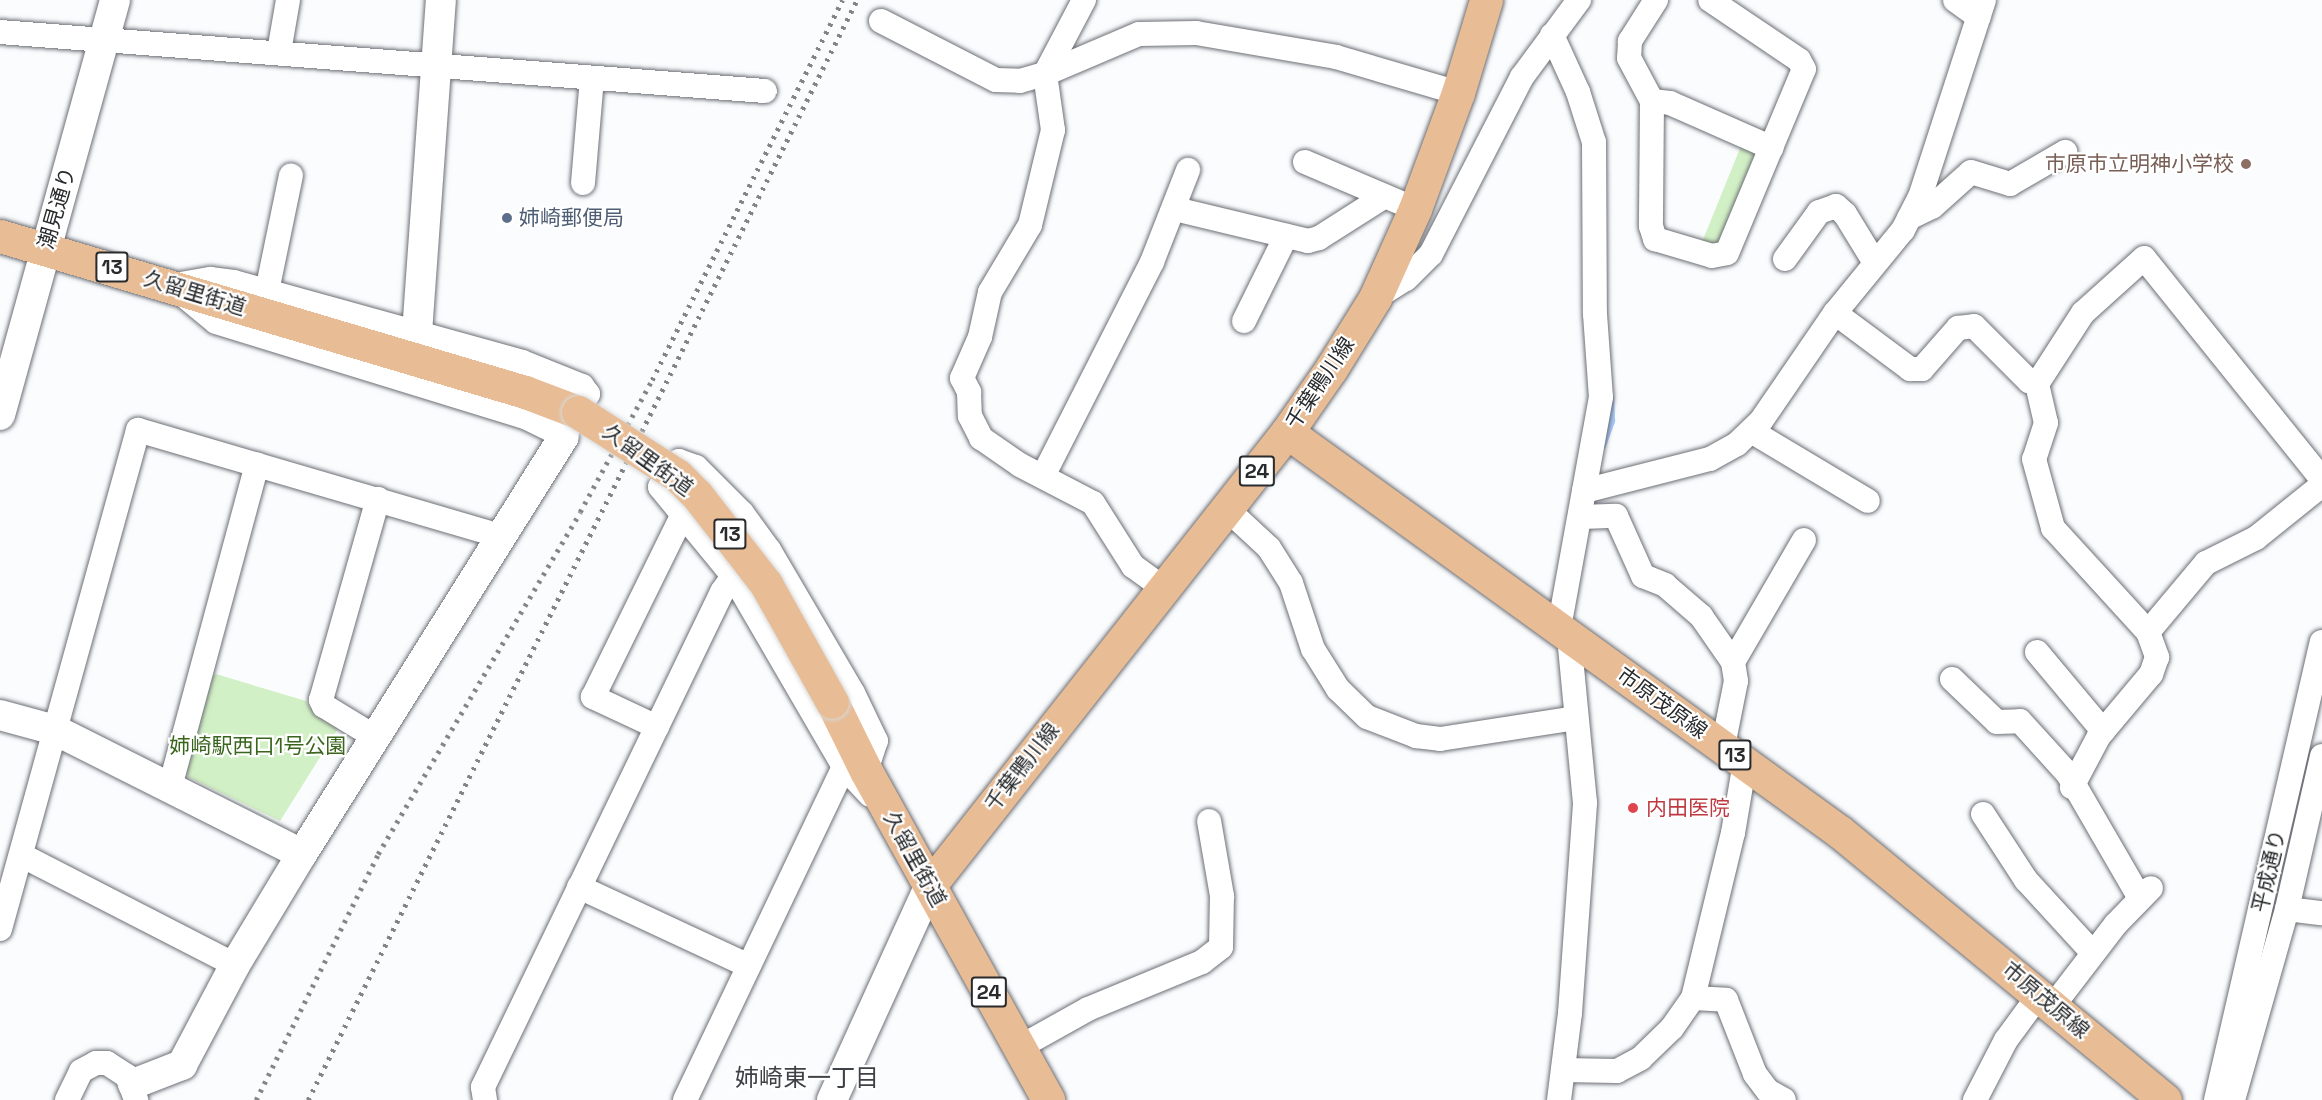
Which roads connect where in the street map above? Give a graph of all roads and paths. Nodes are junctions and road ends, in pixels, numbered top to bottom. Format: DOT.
graph roads {
  1 [pos="115,0"];
  2 [pos="288,0"];
  3 [pos="441,0"];
  4 [pos="1084,0"];
  5 [pos="1486,0"];
  6 [pos="1579,0"];
  7 [pos="1656,0"];
  8 [pos="1710,0"];
  9 [pos="1955,0"];
  10 [pos="1981,9"];
  11 [pos="881,21"];
  12 [pos="0,32"];
  13 [pos="1552,35"];
  14 [pos="104,40"];
  15 [pos="279,52"];
  16 [pos="436,66"];
  17 [pos="1045,74"];
  18 [pos="592,78"];
  19 [pos="765,91"];
  20 [pos="1458,93"];
  21 [pos="1652,101"];
  22 [pos="1772,148"];
  23 [pos="2065,152"];
  24 [pos="1305,162"];
  25 [pos="1188,170"];
  26 [pos="291,175"];
  27 [pos="583,183"];
  28 [pos="1385,196"];
  29 [pos="1175,209"];
  30 [pos="1415,209"];
  31 [pos="1909,218"];
  32 [pos="0,236"];
  33 [pos="1286,236"];
  34 [pos="46,248"];
  35 [pos="1785,259"];
  36 [pos="1875,263"];
  37 [pos="172,286"];
  38 [pos="267,291"];
  39 [pos="1375,297"];
  40 [pos="1834,314"];
  41 [pos="1244,321"];
  42 [pos="404,330"];
  43 [pos="2037,384"];
  44 [pos="0,415"];
  45 [pos="573,420"];
  46 [pos="1751,431"];
  47 [pos="1287,432"];
  48 [pos="257,465"];
  49 [pos="1043,476"];
  50 [pos="2322,479"];
  51 [pos="2322,485"];
  52 [pos="1584,491"];
  53 [pos="378,500"];
  54 [pos="1868,501"];
  55 [pos="1227,508"];
  56 [pos="682,516"];
  57 [pos="1581,517"];
  58 [pos="500,536"];
  59 [pos="1804,540"];
  60 [pos="733,576"];
  61 [pos="1163,588"];
  62 [pos="1564,632"];
  63 [pos="2148,632"];
  64 [pos="2322,642"];
  65 [pos="2037,652"];
  66 [pos="1733,662"];
  67 [pos="1952,680"];
  68 [pos="0,715"];
  69 [pos="1575,718"];
  70 [pos="657,727"];
  71 [pos="55,730"];
  72 [pos="2103,731"];
  73 [pos="375,737"];
  74 [pos="1734,754"];
  75 [pos="2322,756"];
  76 [pos="854,762"];
  77 [pos="170,787"];
  78 [pos="2072,787"];
  79 [pos="1983,814"];
  80 [pos="1209,821"];
  81 [pos="302,854"];
  82 [pos="21,855"];
  83 [pos="930,885"];
  84 [pos="579,887"];
  85 [pos="2287,909"];
  86 [pos="2322,913"];
  87 [pos="0,929"];
  88 [pos="2093,953"];
  89 [pos="235,965"];
  90 [pos="749,966"];
  91 [pos="1694,998"];
  92 [pos="2046,1000"];
  93 [pos="1020,1047"];
  94 [pos="1563,1070"];
  95 [pos="135,1092"];
  96 [pos="67,1100"];
  97 [pos="485,1100"];
  98 [pos="685,1100"];
  99 [pos="832,1100"];
  100 [pos="1048,1100"];
  101 [pos="1559,1100"];
  102 [pos="1784,1100"];
  103 [pos="1975,1100"];
  104 [pos="2165,1100"];
  105 [pos="2216,1100"];
  106 [pos="2232,1100"];
  1 -- 14 [label="street, 潮見通り"];
  2 -- 15 [label="street"];
  3 -- 16 [label="street"];
  4 -- 17 [label="street"];
  5 -- 20 [label="main road, 千葉鴨川線 / 24"];
  6 -- 13 [label="street"];
  7 -- 21 [label="street"];
  8 -- 22 [label="street"];
  9 -- 10 [label="street"];
  10 -- 31 [label="street"];
  11 -- 17 [label="street"];
  12 -- 14 [label="street"];
  13 -- 39 [label="street"];
  13 -- 52 [label="street"];
  14 -- 15 [label="street"];
  14 -- 34 [label="street, 潮見通り"];
  15 -- 16 [label="street"];
  16 -- 18 [label="street"];
  16 -- 42 [label="street"];
  17 -- 20 [label="street"];
  17 -- 49 [label="street"];
  18 -- 19 [label="street"];
  18 -- 27 [label="street"];
  20 -- 30 [label="main road, 千葉鴨川線 / 24"];
  21 -- 22 [label="street"];
  21 -- 22 [label="street"];
  23 -- 31 [label="street"];
  24 -- 28 [label="street"];
  25 -- 29 [label="street"];
  26 -- 38 [label="street"];
  28 -- 30 [label="street"];
  28 -- 33 [label="street"];
  29 -- 33 [label="street"];
  29 -- 49 [label="street"];
  30 -- 39 [label="main road, 千葉鴨川線 / 24"];
  31 -- 36 [label="street"];
  32 -- 34 [label="main road, 久留里街道 / 13"];
  33 -- 41 [label="street"];
  34 -- 37 [label="main road, 久留里街道 / 13"];
  34 -- 44 [label="street, 潮見通り"];
  35 -- 36 [label="street"];
  36 -- 40 [label="street"];
  37 -- 38 [label="street"];
  37 -- 45 [label="street"];
  37 -- 76 [label="main road, 久留里街道 / 13, bridge"];
  38 -- 42 [label="street"];
  39 -- 47 [label="main road, 千葉鴨川線 / 24"];
  40 -- 43 [label="street"];
  40 -- 46 [label="street"];
  42 -- 45 [label="street"];
  43 -- 50 [label="street"];
  43 -- 63 [label="street"];
  45 -- 58 [label="street"];
  46 -- 52 [label="street"];
  46 -- 54 [label="street"];
  47 -- 55 [label="main road, 千葉鴨川線 / 24"];
  47 -- 62 [label="main road, 市原茂原線 / 13"];
  48 -- 53 [label="street"];
  48 -- 71 [label="street"];
  48 -- 77 [label="street"];
  49 -- 61 [label="street"];
  51 -- 63 [label="street"];
  52 -- 57 [label="street"];
  53 -- 58 [label="street"];
  53 -- 73 [label="street"];
  55 -- 61 [label="main road, 千葉鴨川線 / 24"];
  55 -- 69 [label="street"];
  56 -- 60 [label="street"];
  56 -- 70 [label="street"];
  56 -- 76 [label="street"];
  57 -- 62 [label="street"];
  57 -- 66 [label="street"];
  58 -- 73 [label="street"];
  59 -- 66 [label="street"];
  60 -- 70 [label="street"];
  60 -- 76 [label="street"];
  61 -- 83 [label="main road, 千葉鴨川線 / 24"];
  62 -- 69 [label="street"];
  62 -- 74 [label="main road, 市原茂原線 / 13"];
  63 -- 72 [label="street"];
  64 -- 105 [label="street, 平成通り"];
  65 -- 72 [label="street"];
  66 -- 74 [label="street"];
  67 -- 78 [label="street"];
  68 -- 71 [label="street"];
  69 -- 94 [label="street"];
  70 -- 84 [label="street"];
  71 -- 77 [label="street"];
  71 -- 82 [label="street"];
  72 -- 78 [label="street"];
  73 -- 81 [label="street"];
  74 -- 91 [label="street"];
  74 -- 92 [label="main road, 市原茂原線 / 13"];
  75 -- 85 [label="street, 平成通り"];
  76 -- 83 [label="main road, 久留里街道 / 13"];
  76 -- 90 [label="street"];
  77 -- 81 [label="street"];
  78 -- 88 [label="street"];
  79 -- 88 [label="street"];
  80 -- 93 [label="street"];
  81 -- 89 [label="street"];
  82 -- 87 [label="street"];
  82 -- 89 [label="street"];
  83 -- 93 [label="main road, 久留里街道 / 24"];
  83 -- 99 [label="street"];
  84 -- 90 [label="street"];
  84 -- 97 [label="street"];
  85 -- 86 [label="street"];
  85 -- 106 [label="street, 平成通り"];
  88 -- 92 [label="street"];
  89 -- 95 [label="street"];
  90 -- 98 [label="street"];
  91 -- 94 [label="street"];
  91 -- 102 [label="street"];
  92 -- 103 [label="street"];
  92 -- 104 [label="main road, 市原茂原線 / 13"];
  93 -- 100 [label="main road, 久留里街道 / 24"];
  94 -- 101 [label="street"];
  95 -- 96 [label="street"];
}
